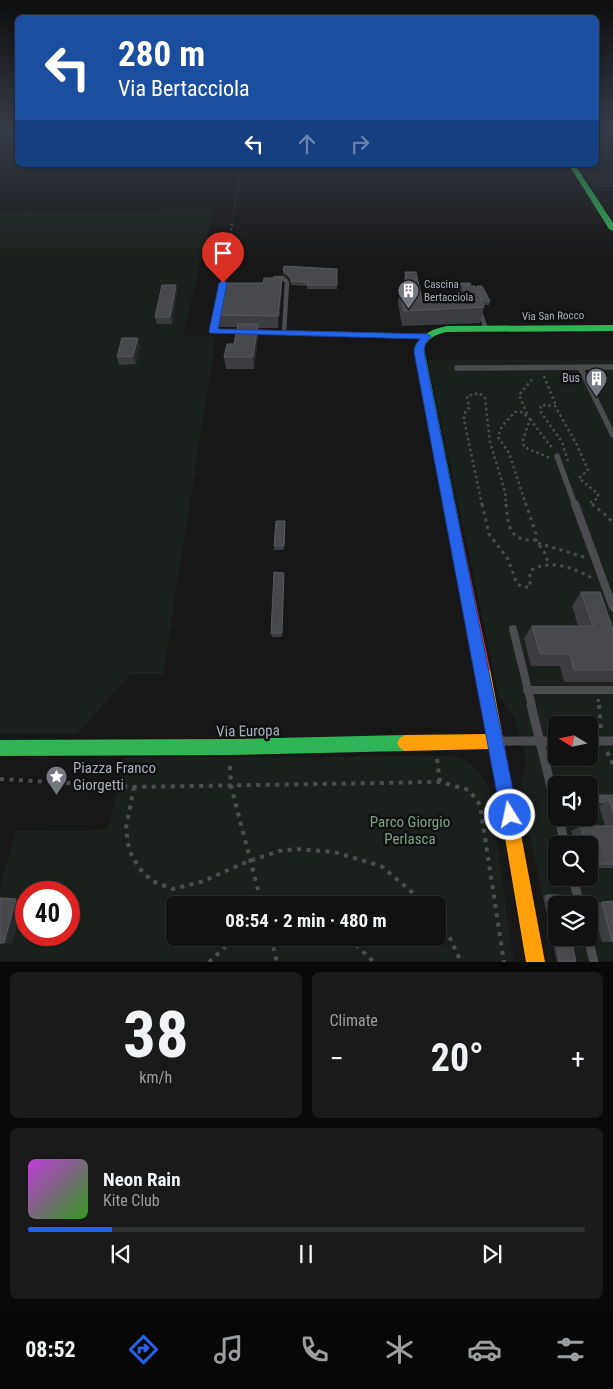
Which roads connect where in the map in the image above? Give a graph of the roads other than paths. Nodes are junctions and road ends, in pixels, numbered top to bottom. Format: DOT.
graph roads {
  1 [pos="577,173"];
  2 [pos="613,229"];
  3 [pos="275,278"];
  4 [pos="223,283"];
  5 [pos="437,286"];
  6 [pos="443,297"];
  7 [pos="477,305"];
  8 [pos="613,328"];
  9 [pos="490,329"];
  10 [pos="284,333"];
  11 [pos="427,336"];
  12 [pos="613,367"];
  13 [pos="457,368"];
  14 [pos="580,368"];
  15 [pos="613,435"];
  16 [pos="557,456"];
  17 [pos="613,607"];
  18 [pos="513,629"];
  19 [pos="528,690"];
  20 [pos="613,690"];
  21 [pos="496,741"];
  22 [pos="540,741"];
  23 [pos="548,741"];
  24 [pos="598,741"];
  25 [pos="613,741"];
  26 [pos="0,748"];
  27 [pos="549,776"];
  28 [pos="598,799"];
  29 [pos="613,799"];
  30 [pos="590,946"];
  31 [pos="536,962"];
  32 [pos="594,962"];
  1 -- 2 [label="street"];
  3 -- 10 [label="lane"];
  4 -- 10 [label="lane"];
  5 -- 6 [label="lane"];
  7 -- 9 [label="lane"];
  8 -- 9 [label="street, Via San Rocco"];
  9 -- 11 [label="street, Via San Rocco"];
  10 -- 11 [label="lane"];
  11 -- 21 [label="street"];
  12 -- 14 [label="lane"];
  13 -- 14 [label="lane"];
  14 -- 15 [label="lane"];
  16 -- 17 [label="lane"];
  18 -- 19 [label="lane"];
  19 -- 20 [label="lane"];
  19 -- 22 [label="lane"];
  21 -- 22 [label="lane"];
  21 -- 26 [label="street, Via Europa"];
  21 -- 31 [label="street"];
  22 -- 23 [label="lane"];
  22 -- 27 [label="lane"];
  24 -- 25 [label="lane"];
  28 -- 29 [label="lane"];
  30 -- 32 [label="lane"];
}
